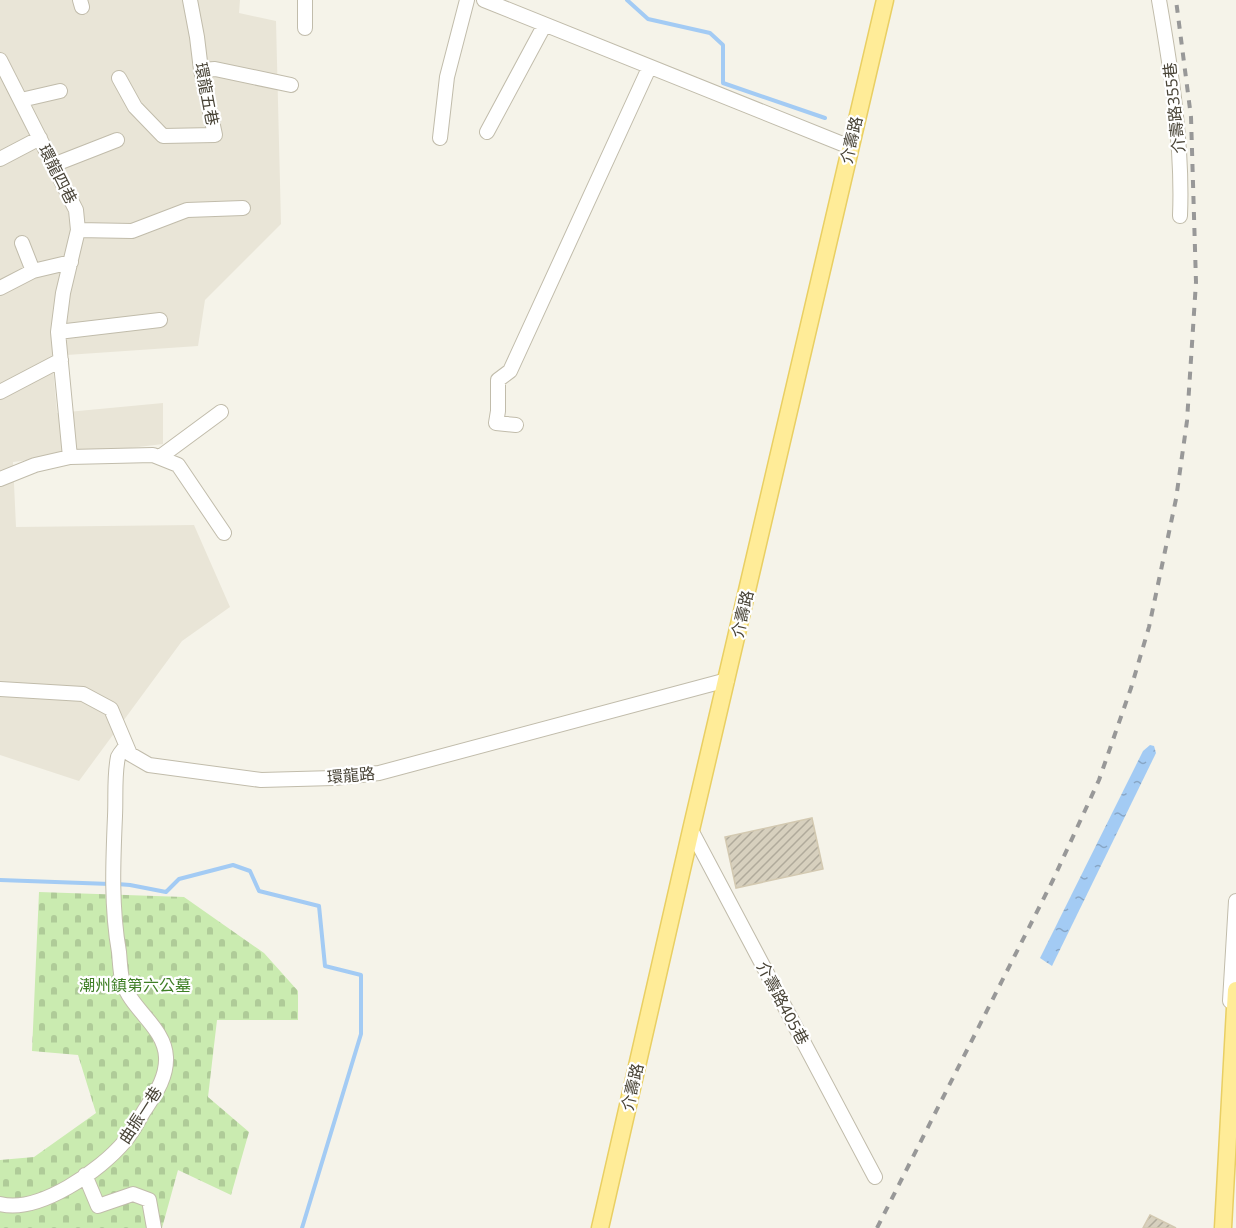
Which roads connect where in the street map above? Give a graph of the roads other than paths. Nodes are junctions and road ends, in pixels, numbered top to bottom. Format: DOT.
graph roads {
  1 [pos="190,0"];
  2 [pos="305,0"];
  3 [pos="467,0"];
  4 [pos="484,0"];
  5 [pos="885,0"];
  6 [pos="1160,0"];
  7 [pos="544,26"];
  8 [pos="305,28"];
  9 [pos="0,60"];
  10 [pos="650,68"];
  11 [pos="201,70"];
  12 [pos="119,78"];
  13 [pos="291,85"];
  14 [pos="60,90"];
  15 [pos="21,100"];
  16 [pos="487,132"];
  17 [pos="40,138"];
  18 [pos="440,138"];
  19 [pos="117,140"];
  20 [pos="850,147"];
  21 [pos="0,159"];
  22 [pos="53,165"];
  23 [pos="243,208"];
  24 [pos="1180,216"];
  25 [pos="78,230"];
  26 [pos="22,243"];
  27 [pos="71,262"];
  28 [pos="33,271"];
  29 [pos="0,288"];
  30 [pos="160,320"];
  31 [pos="58,333"];
  32 [pos="61,360"];
  33 [pos="0,392"];
  34 [pos="221,412"];
  35 [pos="516,425"];
  36 [pos="70,457"];
  37 [pos="160,457"];
  38 [pos="0,479"];
  39 [pos="224,533"];
  40 [pos="727,680"];
  41 [pos="0,689"];
  42 [pos="126,746"];
  43 [pos="691,830"];
  44 [pos="1236,901"];
  45 [pos="1236,990"];
  46 [pos="85,1175"];
  47 [pos="875,1177"];
  48 [pos="0,1204"];
  49 [pos="154,1228"];
  50 [pos="600,1228"];
  51 [pos="1217,1228"];
  52 [pos="1223,1228"];
  1 -- 11 [label="street, 環龍五巷"];
  2 -- 8 [label="street"];
  3 -- 18 [label="street"];
  4 -- 7 [label="street"];
  5 -- 20 [label="main road, 介壽路"];
  6 -- 24 [label="street, 介壽路355巷"];
  7 -- 10 [label="street"];
  7 -- 16 [label="street"];
  9 -- 15 [label="street, 環龍四巷"];
  10 -- 20 [label="street"];
  10 -- 35 [label="street"];
  11 -- 12 [label="street, 環龍五巷"];
  11 -- 13 [label="street"];
  14 -- 15 [label="street"];
  15 -- 17 [label="street, 環龍四巷"];
  17 -- 21 [label="street"];
  17 -- 22 [label="street, 環龍四巷"];
  19 -- 22 [label="street"];
  20 -- 40 [label="main road, 介壽路"];
  22 -- 25 [label="street, 環龍四巷"];
  23 -- 25 [label="street"];
  25 -- 27 [label="street, 環龍四巷"];
  26 -- 28 [label="street"];
  27 -- 28 [label="street"];
  27 -- 31 [label="street, 環龍四巷"];
  28 -- 29 [label="street"];
  30 -- 31 [label="street"];
  31 -- 32 [label="street, 環龍四巷"];
  32 -- 33 [label="street"];
  32 -- 36 [label="street, 環龍四巷"];
  34 -- 37 [label="street"];
  36 -- 37 [label="street"];
  36 -- 38 [label="street"];
  37 -- 39 [label="street"];
  40 -- 42 [label="street, 環龍路"];
  40 -- 43 [label="main road, 介壽路"];
  41 -- 42 [label="street, 環龍路"];
  42 -- 46 [label="street, 曲振一巷"];
  43 -- 47 [label="street, 介壽路405巷"];
  43 -- 50 [label="main road, 介壽路"];
  44 -- 51 [label="street"];
  45 -- 52 [label="main road"];
  46 -- 48 [label="street, 曲振一巷"];
  46 -- 49 [label="street"];
}
